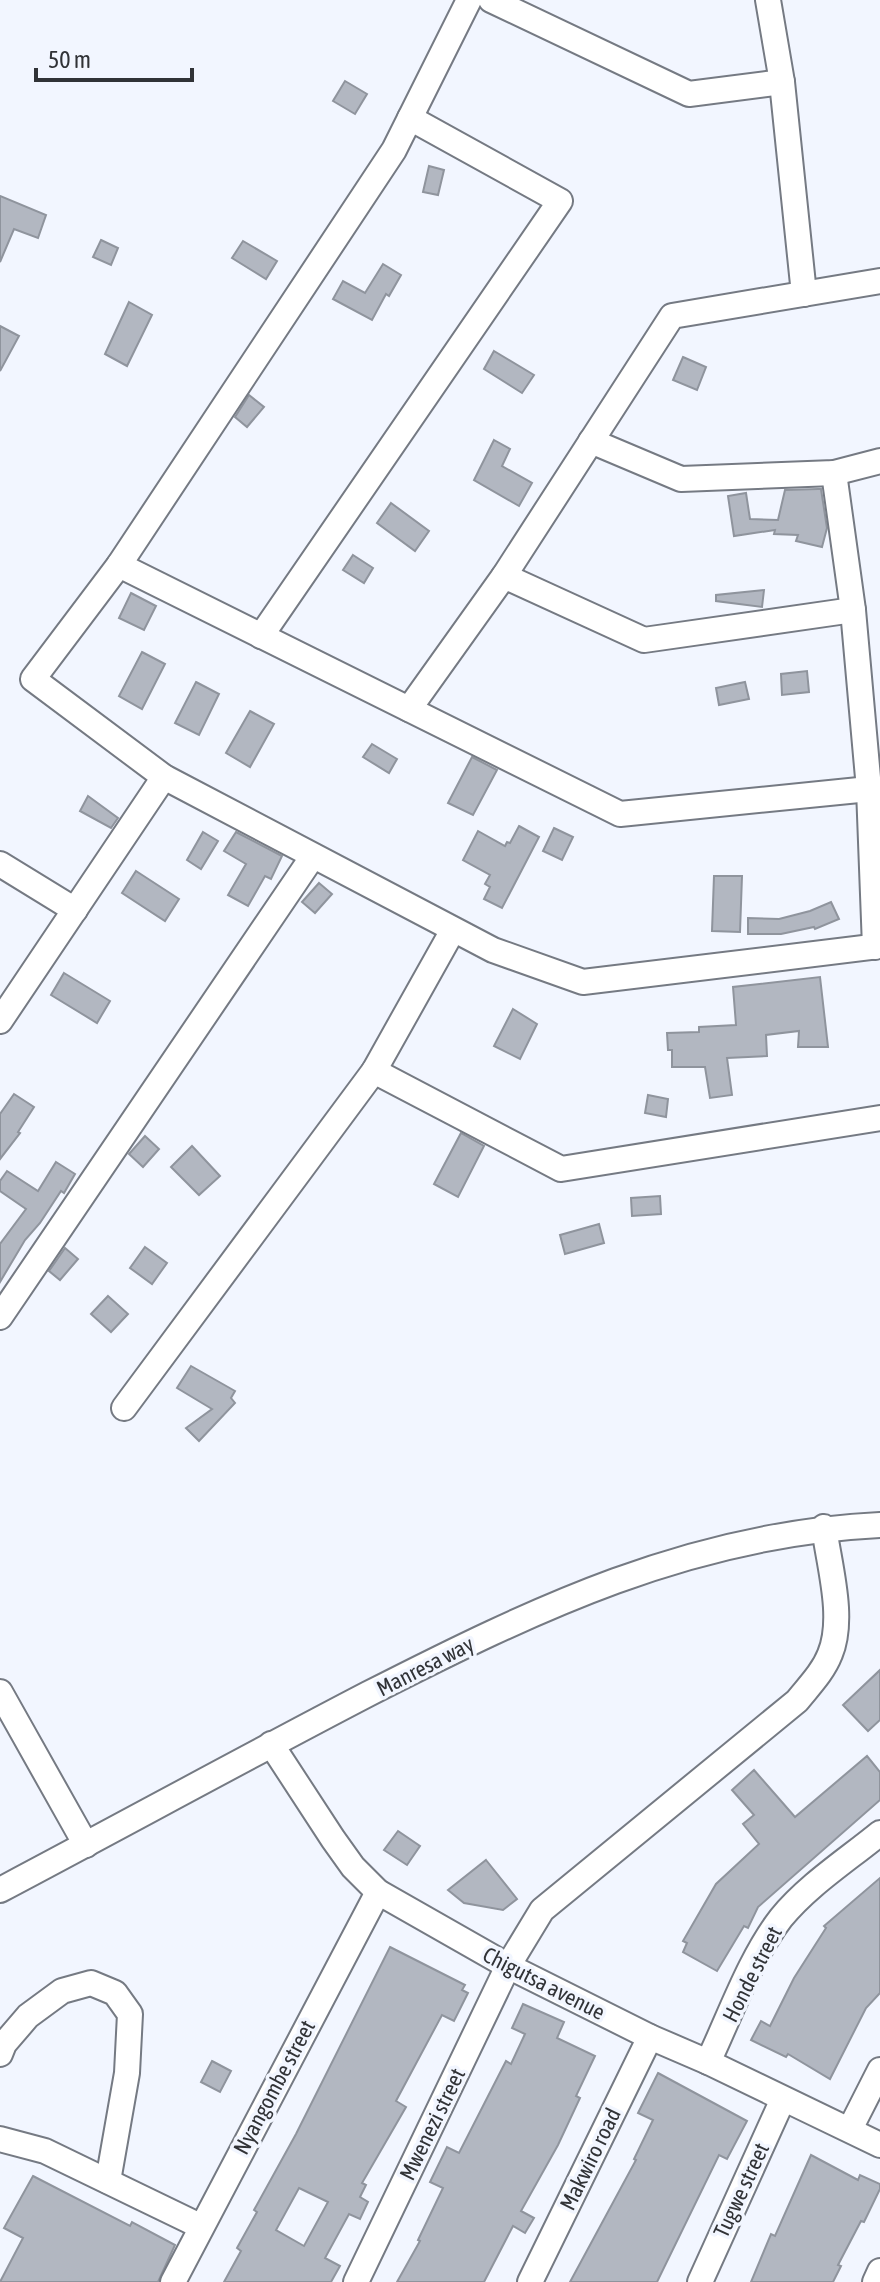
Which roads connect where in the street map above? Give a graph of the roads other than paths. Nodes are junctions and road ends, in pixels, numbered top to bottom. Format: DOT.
graph roads {
  1 [pos="469,0"];
  2 [pos="491,0"];
  3 [pos="768,0"];
  4 [pos="782,82"];
  5 [pos="410,118"];
  6 [pos="880,281"];
  7 [pos="804,294"];
  8 [pos="591,441"];
  9 [pos="880,461"];
  10 [pos="834,473"];
  11 [pos="119,565"];
  12 [pos="504,576"];
  13 [pos="853,610"];
  14 [pos="261,636"];
  15 [pos="409,709"];
  16 [pos="164,777"];
  17 [pos="869,789"];
  18 [pos="313,856"];
  19 [pos="0,864"];
  20 [pos="75,910"];
  21 [pos="453,930"];
  22 [pos="878,946"];
  23 [pos="0,1021"];
  24 [pos="374,1071"];
  25 [pos="880,1118"];
  26 [pos="0,1317"];
  27 [pos="124,1408"];
  28 [pos="880,1525"];
  29 [pos="824,1527"];
  30 [pos="0,1692"];
  31 [pos="9,1730"];
  32 [pos="271,1744"];
  33 [pos="880,1833"];
  34 [pos="86,1845"];
  35 [pos="0,1890"];
  36 [pos="378,1892"];
  37 [pos="508,1966"];
  38 [pos="650,2037"];
  39 [pos="0,2054"];
  40 [pos="708,2062"];
  41 [pos="880,2070"];
  42 [pos="783,2099"];
  43 [pos="850,2129"];
  44 [pos="0,2139"];
  45 [pos="880,2145"];
  46 [pos="108,2181"];
  47 [pos="200,2226"];
  48 [pos="880,2271"];
  49 [pos="173,2282"];
  50 [pos="356,2282"];
  51 [pos="530,2282"];
  52 [pos="700,2282"];
  53 [pos="875,2282"];
  1 -- 5 [label="street"];
  2 -- 4 [label="street"];
  3 -- 4 [label="street"];
  4 -- 7 [label="street"];
  5 -- 11 [label="street"];
  5 -- 14 [label="street"];
  6 -- 7 [label="street"];
  7 -- 8 [label="street"];
  8 -- 10 [label="street"];
  8 -- 12 [label="street"];
  9 -- 10 [label="street"];
  10 -- 13 [label="street"];
  11 -- 14 [label="street"];
  11 -- 16 [label="street"];
  12 -- 13 [label="street"];
  12 -- 15 [label="street"];
  13 -- 17 [label="street"];
  14 -- 15 [label="street"];
  15 -- 17 [label="street"];
  16 -- 18 [label="street"];
  16 -- 20 [label="street"];
  17 -- 22 [label="street"];
  18 -- 21 [label="street"];
  18 -- 26 [label="street"];
  19 -- 20 [label="street"];
  20 -- 23 [label="street"];
  21 -- 22 [label="street"];
  21 -- 24 [label="street"];
  24 -- 25 [label="street"];
  24 -- 27 [label="street"];
  28 -- 29 [label="street, Manresa way"];
  29 -- 32 [label="street, Manresa way"];
  29 -- 37 [label="street, Mwenezi street"];
  30 -- 31 [label="street"];
  31 -- 34 [label="street"];
  32 -- 34 [label="street, Manresa way"];
  32 -- 36 [label="street, Chigutsa avenue"];
  33 -- 40 [label="street, Honde street"];
  34 -- 35 [label="street, Manresa way"];
  36 -- 37 [label="street, Chigutsa avenue"];
  36 -- 47 [label="street, Nyangombe street"];
  37 -- 38 [label="street, Chigutsa avenue"];
  37 -- 50 [label="street, Mwenezi street"];
  38 -- 40 [label="street, Chigutsa avenue"];
  38 -- 51 [label="street, Makwiro road"];
  39 -- 46 [label="street"];
  40 -- 42 [label="street, Chigutsa avenue"];
  41 -- 43 [label="street"];
  42 -- 43 [label="street, Chigutsa avenue"];
  42 -- 52 [label="street, Tugwe street"];
  43 -- 45 [label="street, Chigutsa avenue"];
  44 -- 46 [label="street"];
  46 -- 47 [label="street"];
  47 -- 49 [label="street, Nyangombe street"];
  48 -- 53 [label="street"];
}
